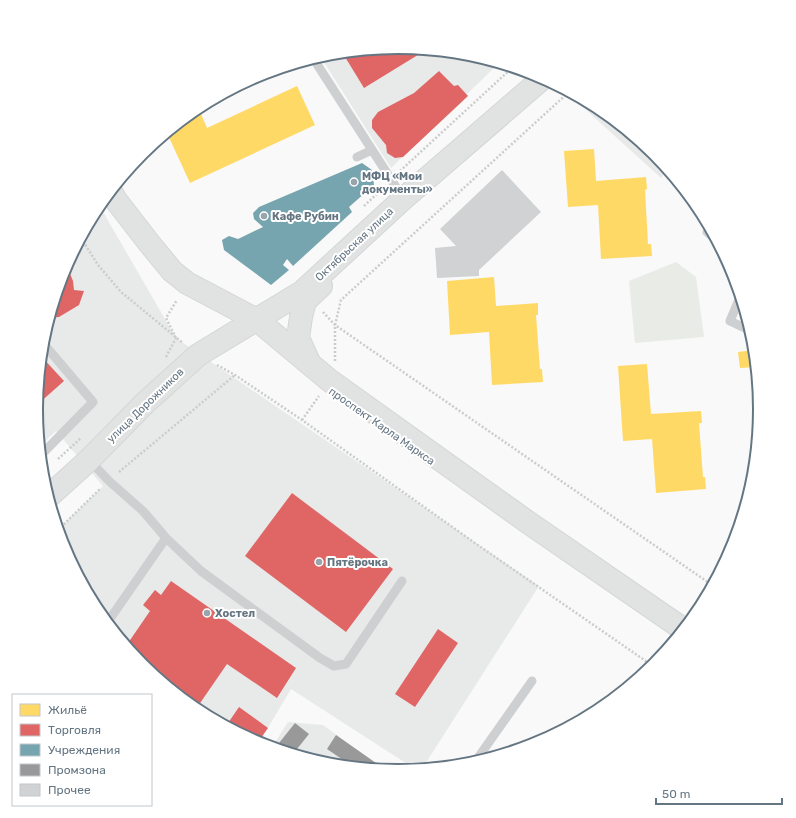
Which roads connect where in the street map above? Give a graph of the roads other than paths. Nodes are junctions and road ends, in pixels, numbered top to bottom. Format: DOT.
graph roads {
  1 [pos="317,64"];
  2 [pos="538,83"];
  3 [pos="549,88"];
  4 [pos="372,150"];
  5 [pos="357,157"];
  6 [pos="114,196"];
  7 [pos="403,199"];
  8 [pos="110,202"];
  9 [pos="737,304"];
  10 [pos="253,322"];
  11 [pos="743,327"];
  12 [pos="48,350"];
  13 [pos="309,363"];
  14 [pos="46,449"];
  15 [pos="89,460"];
  16 [pos="53,492"];
  17 [pos="166,538"];
  18 [pos="402,581"];
  19 [pos="111,617"];
  20 [pos="679,626"];
  21 [pos="675,631"];
  22 [pos="532,681"];
  23 [pos="481,754"];
  1 -- 4 [label="lane"];
  2 -- 7 [label="main road, Октябрьская улица"];
  3 -- 13 [label="main road"];
  4 -- 5 [label="lane"];
  4 -- 7 [label="lane"];
  6 -- 10 [label="main road"];
  7 -- 10 [label="main road, Октябрьская улица"];
  8 -- 10 [label="main road, проспект Карла Маркса"];
  9 -- 11 [label="lane"];
  10 -- 13 [label="main road"];
  10 -- 15 [label="main road, улица Дорожников"];
  10 -- 21 [label="main road, проспект Карла Маркса"];
  12 -- 14 [label="lane"];
  13 -- 20 [label="main road"];
  15 -- 16 [label="main road, улица Дорожников"];
  15 -- 17 [label="lane"];
  17 -- 18 [label="lane"];
  17 -- 19 [label="lane"];
  22 -- 23 [label="lane"];
}
